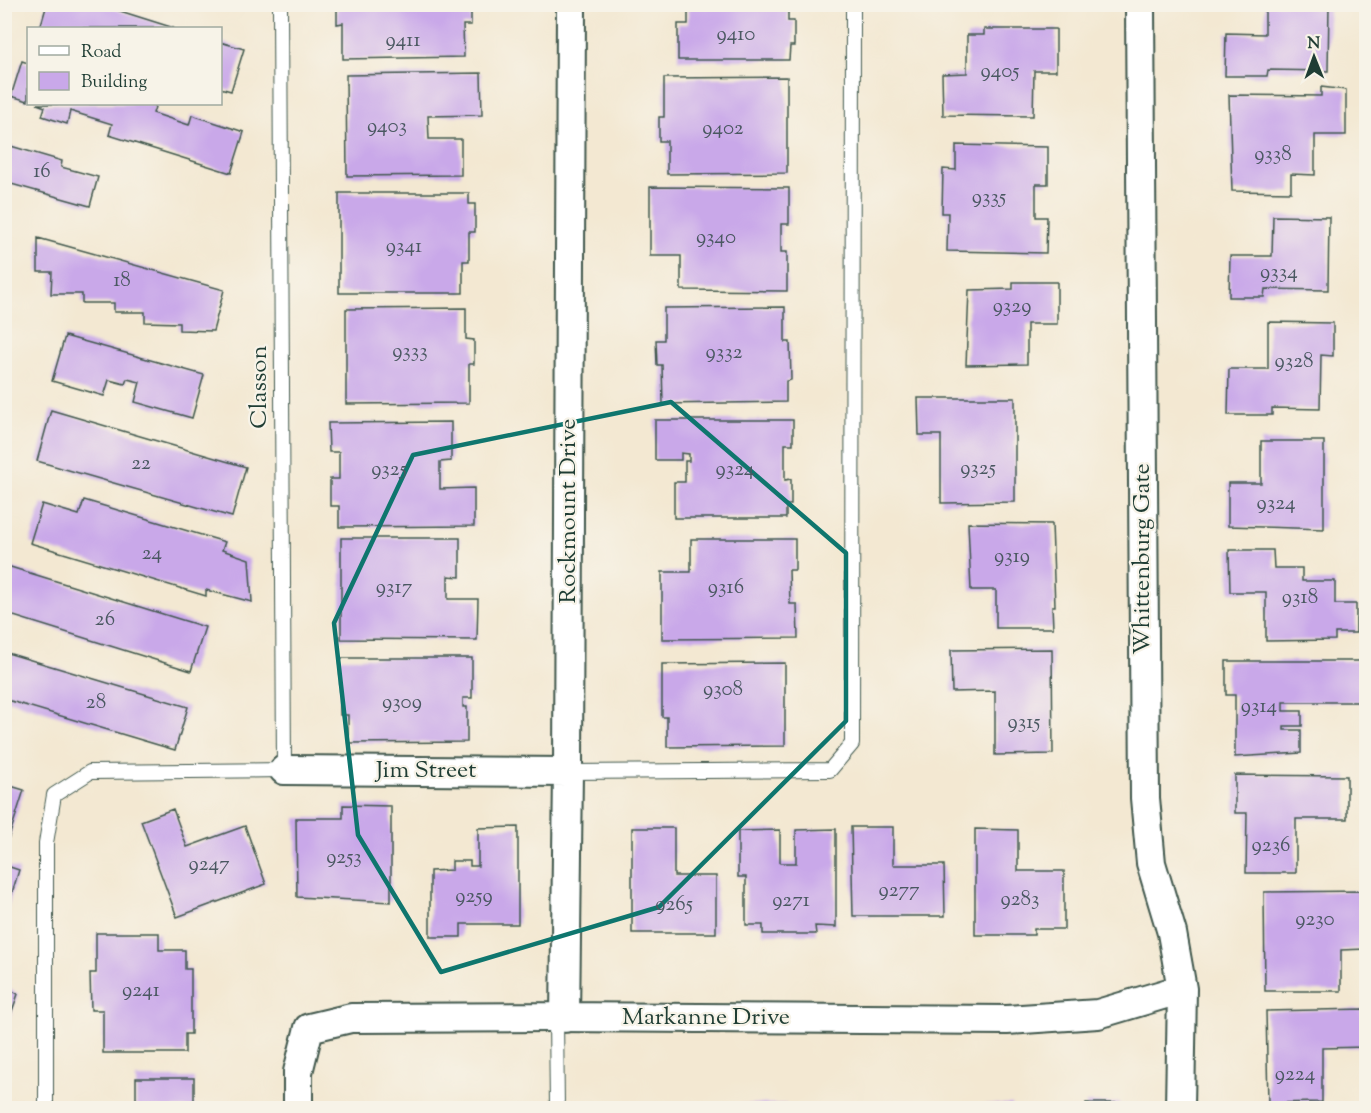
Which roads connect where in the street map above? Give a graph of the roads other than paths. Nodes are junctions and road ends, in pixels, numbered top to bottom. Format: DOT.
graph roads {
  1 [pos="280,4"];
  2 [pos="571,4"];
  3 [pos="854,4"];
  4 [pos="1140,4"];
  5 [pos="284,770"];
  6 [pos="568,772"];
  7 [pos="1182,989"];
  8 [pos="560,1017"];
  9 [pos="46,1108"];
  10 [pos="298,1108"];
  11 [pos="557,1108"];
  12 [pos="1180,1108"];
  1 -- 5 [label="lane, Classon"];
  2 -- 6 [label="street, Rockmount Drive"];
  3 -- 6 [label="lane"];
  4 -- 7 [label="street, Whittenburg Gate"];
  5 -- 6 [label="street, Jim Street"];
  5 -- 9 [label="lane"];
  6 -- 8 [label="street, Rockmount Drive"];
  7 -- 8 [label="street, Markanne Drive"];
  7 -- 12 [label="street, Whittenburg Gate"];
  8 -- 10 [label="street, Markanne Drive"];
  8 -- 11 [label="lane"];
}
